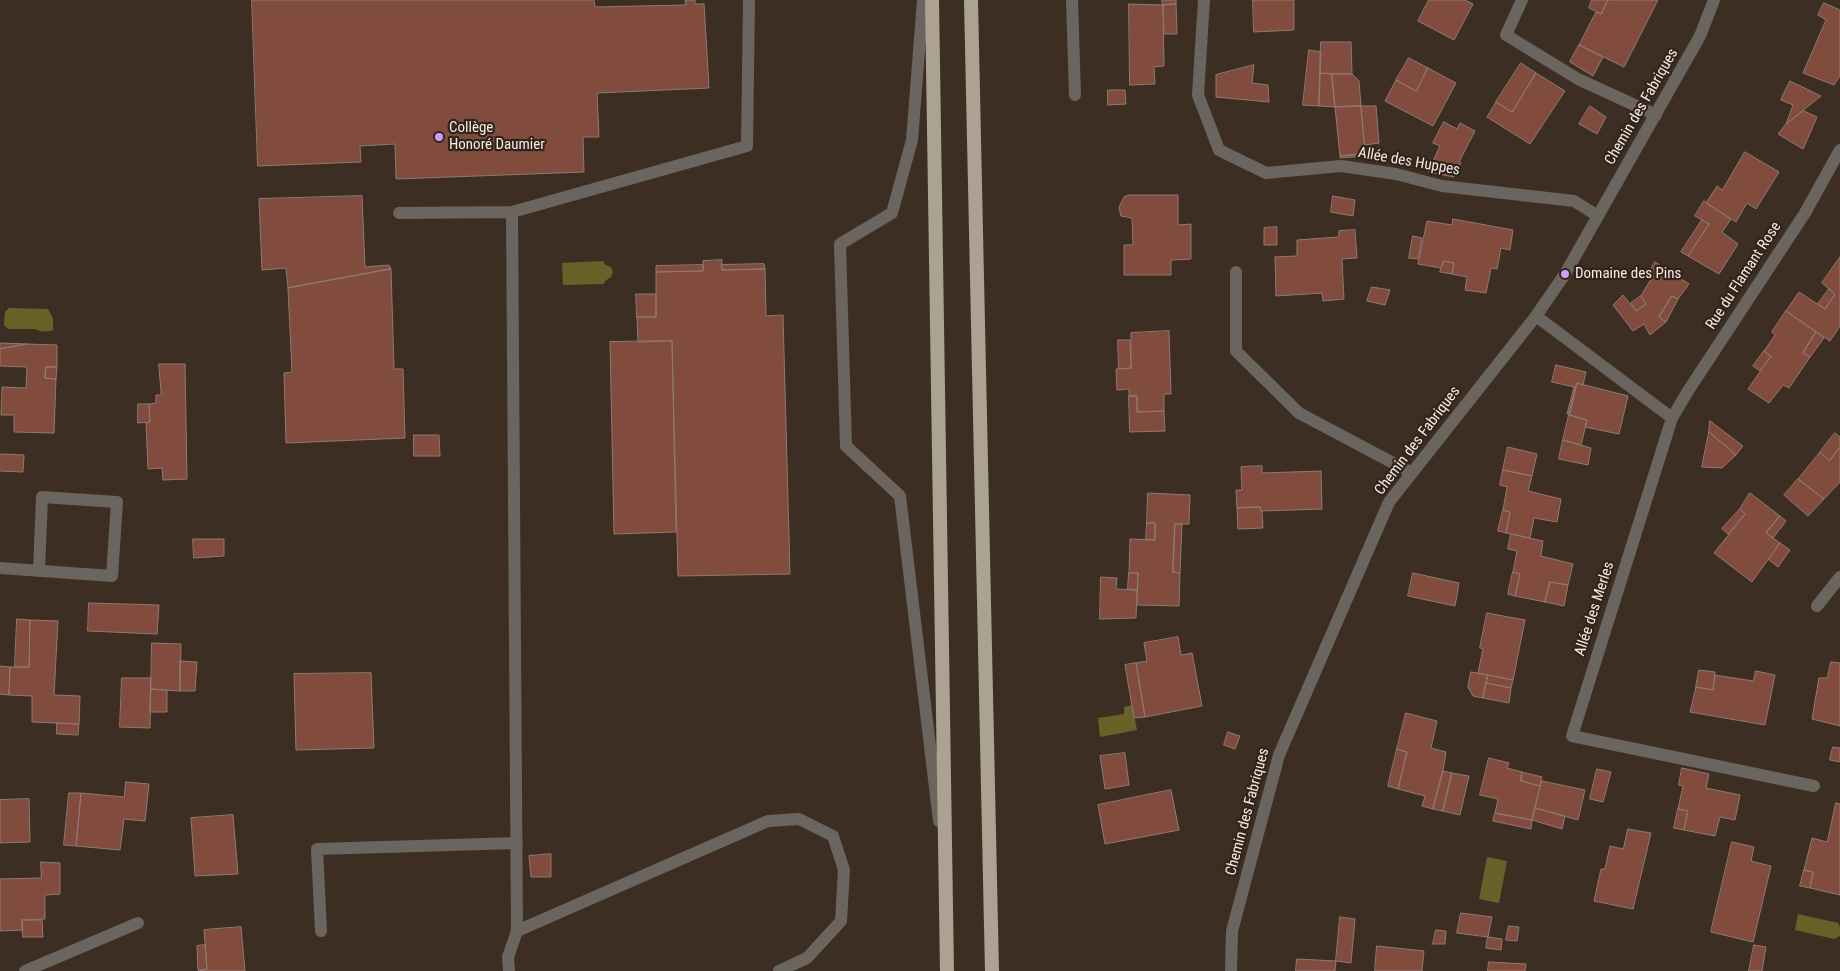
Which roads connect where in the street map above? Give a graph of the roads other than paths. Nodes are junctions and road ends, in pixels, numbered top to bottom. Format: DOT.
graph roads {
  1 [pos="749,0"];
  2 [pos="923,0"];
  3 [pos="932,0"];
  4 [pos="971,0"];
  5 [pos="1072,0"];
  6 [pos="1204,0"];
  7 [pos="1522,0"];
  8 [pos="1714,0"];
  9 [pos="1075,95"];
  10 [pos="1656,115"];
  11 [pos="1840,150"];
  12 [pos="512,212"];
  13 [pos="399,214"];
  14 [pos="1598,216"];
  15 [pos="1236,272"];
  16 [pos="1536,316"];
  17 [pos="1672,418"];
  18 [pos="1412,473"];
  19 [pos="0,568"];
  20 [pos="39,571"];
  21 [pos="1840,577"];
  22 [pos="1817,606"];
  23 [pos="1814,786"];
  24 [pos="517,843"];
  25 [pos="946,883"];
  26 [pos="138,923"];
  27 [pos="321,931"];
  28 [pos="517,932"];
  29 [pos="25,971"];
  30 [pos="509,971"];
  31 [pos="780,971"];
  32 [pos="946,971"];
  33 [pos="992,971"];
  34 [pos="1231,971"];
  1 -- 12 [label="street"];
  2 -- 25 [label="street"];
  3 -- 25 [label="highway"];
  4 -- 33 [label="highway"];
  5 -- 9 [label="street"];
  6 -- 14 [label="street, Allée des Huppes"];
  7 -- 10 [label="street"];
  8 -- 10 [label="street, Chemin des Fabriques"];
  10 -- 14 [label="street, Chemin des Fabriques"];
  11 -- 17 [label="street, Rue du Flamant Rose"];
  12 -- 13 [label="street"];
  12 -- 24 [label="street"];
  14 -- 16 [label="street, Chemin des Fabriques"];
  15 -- 18 [label="street"];
  16 -- 17 [label="street"];
  16 -- 18 [label="street, Chemin des Fabriques"];
  17 -- 23 [label="street, Allée des Merles"];
  18 -- 34 [label="street, Chemin des Fabriques"];
  19 -- 20 [label="street"];
  20 -- 20 [label="street"];
  21 -- 22 [label="street"];
  24 -- 27 [label="street"];
  24 -- 28 [label="street"];
  25 -- 32 [label="highway"];
  26 -- 29 [label="street"];
  28 -- 30 [label="street"];
  28 -- 31 [label="street"];
}
